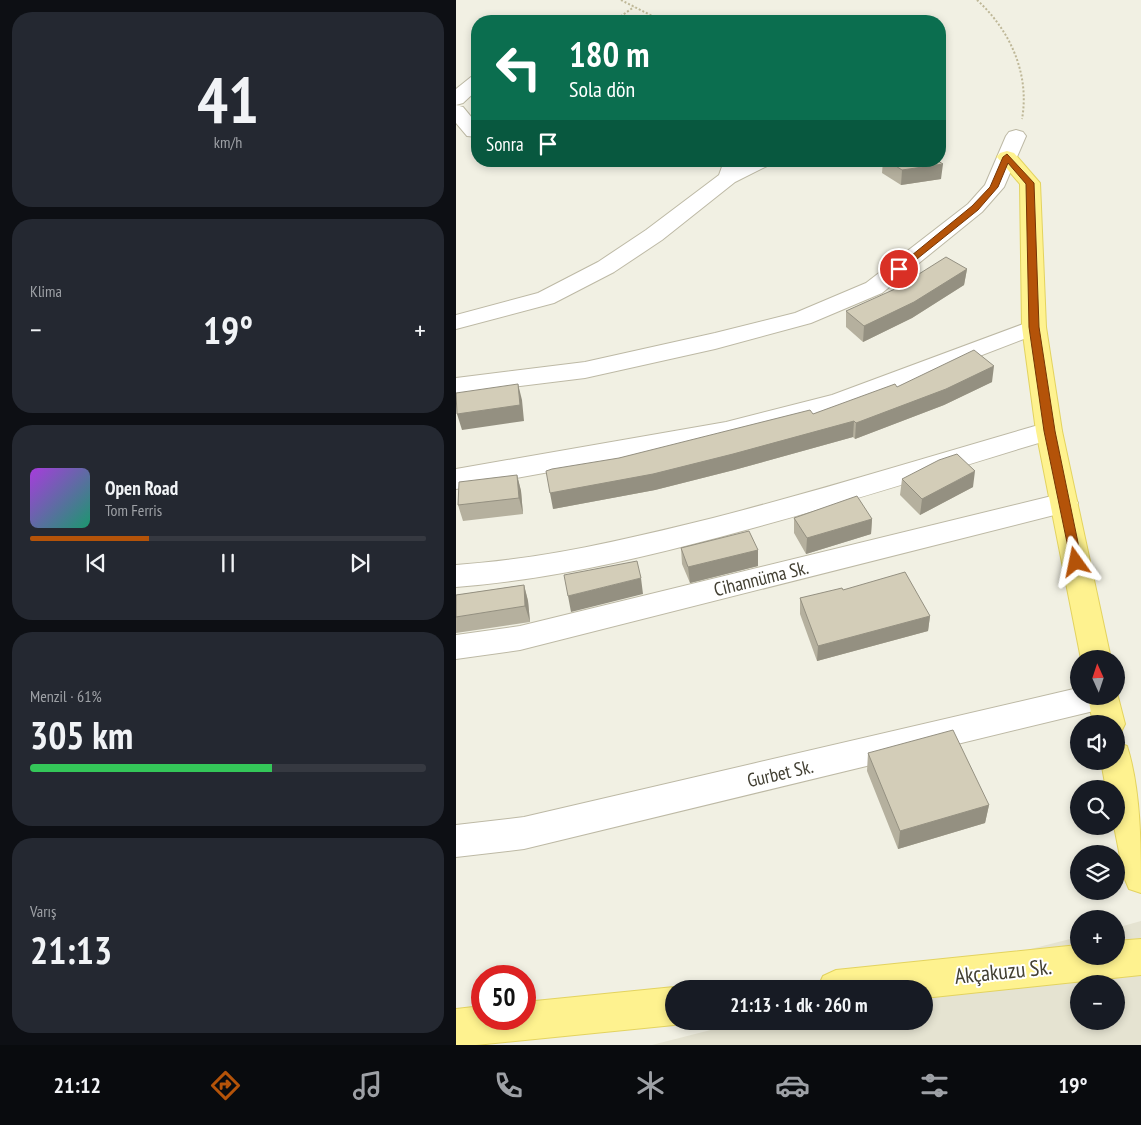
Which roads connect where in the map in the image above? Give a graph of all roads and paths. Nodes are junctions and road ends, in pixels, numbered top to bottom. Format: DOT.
graph roads {
  1 [pos="620,0"];
  2 [pos="977,0"];
  3 [pos="634,6"];
  4 [pos="622,15"];
  5 [pos="651,15"];
  6 [pos="471,86"];
  7 [pos="456,99"];
  8 [pos="456,111"];
  9 [pos="471,128"];
  10 [pos="1011,146"];
  11 [pos="731,170"];
  12 [pos="456,322"];
  13 [pos="1034,327"];
  14 [pos="456,386"];
  15 [pos="1049,431"];
  16 [pos="456,479"];
  17 [pos="1064,504"];
  18 [pos="456,576"];
  19 [pos="456,647"];
  20 [pos="1094,650"];
  21 [pos="1070,704"];
  22 [pos="1119,770"];
  23 [pos="456,841"];
  24 [pos="1141,877"];
  25 [pos="1141,957"];
  26 [pos="922,980"];
  27 [pos="665,1007"];
  28 [pos="456,1028"];
  1 -- 3 [label="path"];
  2 -- 10 [label="path"];
  3 -- 4 [label="path"];
  3 -- 5 [label="path"];
  6 -- 7 [label="street"];
  8 -- 9 [label="street"];
  10 -- 13 [label="main road"];
  10 -- 14 [label="street"];
  11 -- 12 [label="street"];
  13 -- 15 [label="main road"];
  13 -- 16 [label="street"];
  15 -- 17 [label="main road"];
  15 -- 18 [label="street"];
  17 -- 19 [label="street, Cihannüma Sk."];
  17 -- 20 [label="main road"];
  21 -- 23 [label="street, Gurbet Sk."];
  22 -- 24 [label="main road"];
  25 -- 26 [label="main road, Akçakuzu Sk."];
  27 -- 28 [label="main road"];
}
